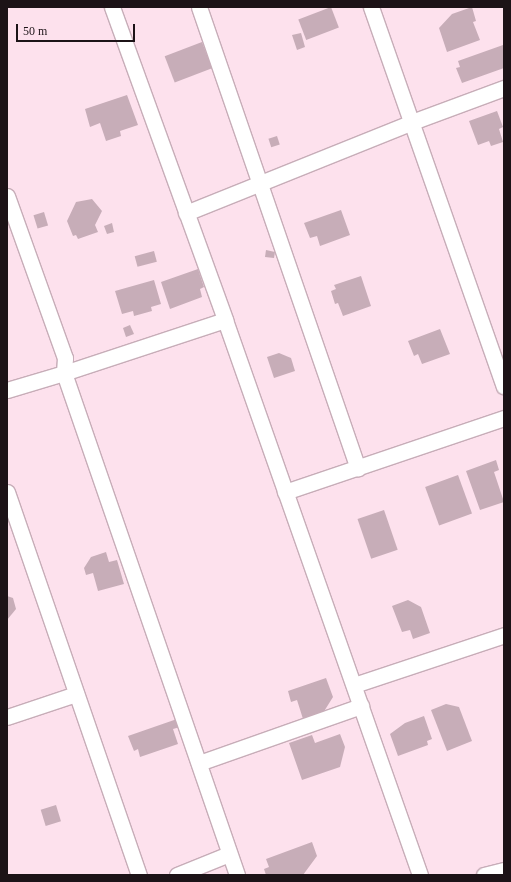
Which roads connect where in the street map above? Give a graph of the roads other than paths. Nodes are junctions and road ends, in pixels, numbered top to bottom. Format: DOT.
graph roads {
  1 [pos="112,7"];
  2 [pos="199,7"];
  3 [pos="371,7"];
  4 [pos="504,88"];
  5 [pos="412,122"];
  6 [pos="261,184"];
  7 [pos="7,196"];
  8 [pos="186,213"];
  9 [pos="225,320"];
  10 [pos="64,374"];
  11 [pos="504,386"];
  12 [pos="7,390"];
  13 [pos="504,418"];
  14 [pos="358,468"];
  15 [pos="7,492"];
  16 [pos="285,492"];
  17 [pos="504,635"];
  18 [pos="354,685"];
  19 [pos="76,694"];
  20 [pos="361,706"];
  21 [pos="7,716"];
  22 [pos="198,763"];
  23 [pos="230,854"];
  24 [pos="504,870"];
  25 [pos="139,875"];
  26 [pos="177,875"];
  27 [pos="237,875"];
  28 [pos="420,875"];
  29 [pos="484,875"];
  1 -- 8 [label="street"];
  2 -- 6 [label="street"];
  3 -- 5 [label="street"];
  4 -- 5 [label="street"];
  5 -- 6 [label="street"];
  5 -- 11 [label="street"];
  6 -- 8 [label="street"];
  6 -- 14 [label="street"];
  7 -- 10 [label="street"];
  8 -- 9 [label="street"];
  9 -- 10 [label="street"];
  9 -- 16 [label="street"];
  10 -- 12 [label="street"];
  10 -- 22 [label="street"];
  13 -- 14 [label="street"];
  14 -- 16 [label="street"];
  15 -- 19 [label="street"];
  16 -- 18 [label="street"];
  17 -- 18 [label="street"];
  18 -- 20 [label="street"];
  19 -- 21 [label="street"];
  19 -- 25 [label="street"];
  20 -- 22 [label="street"];
  20 -- 28 [label="street"];
  22 -- 23 [label="street"];
  23 -- 26 [label="street"];
  23 -- 27 [label="street"];
  24 -- 29 [label="street"];
}
